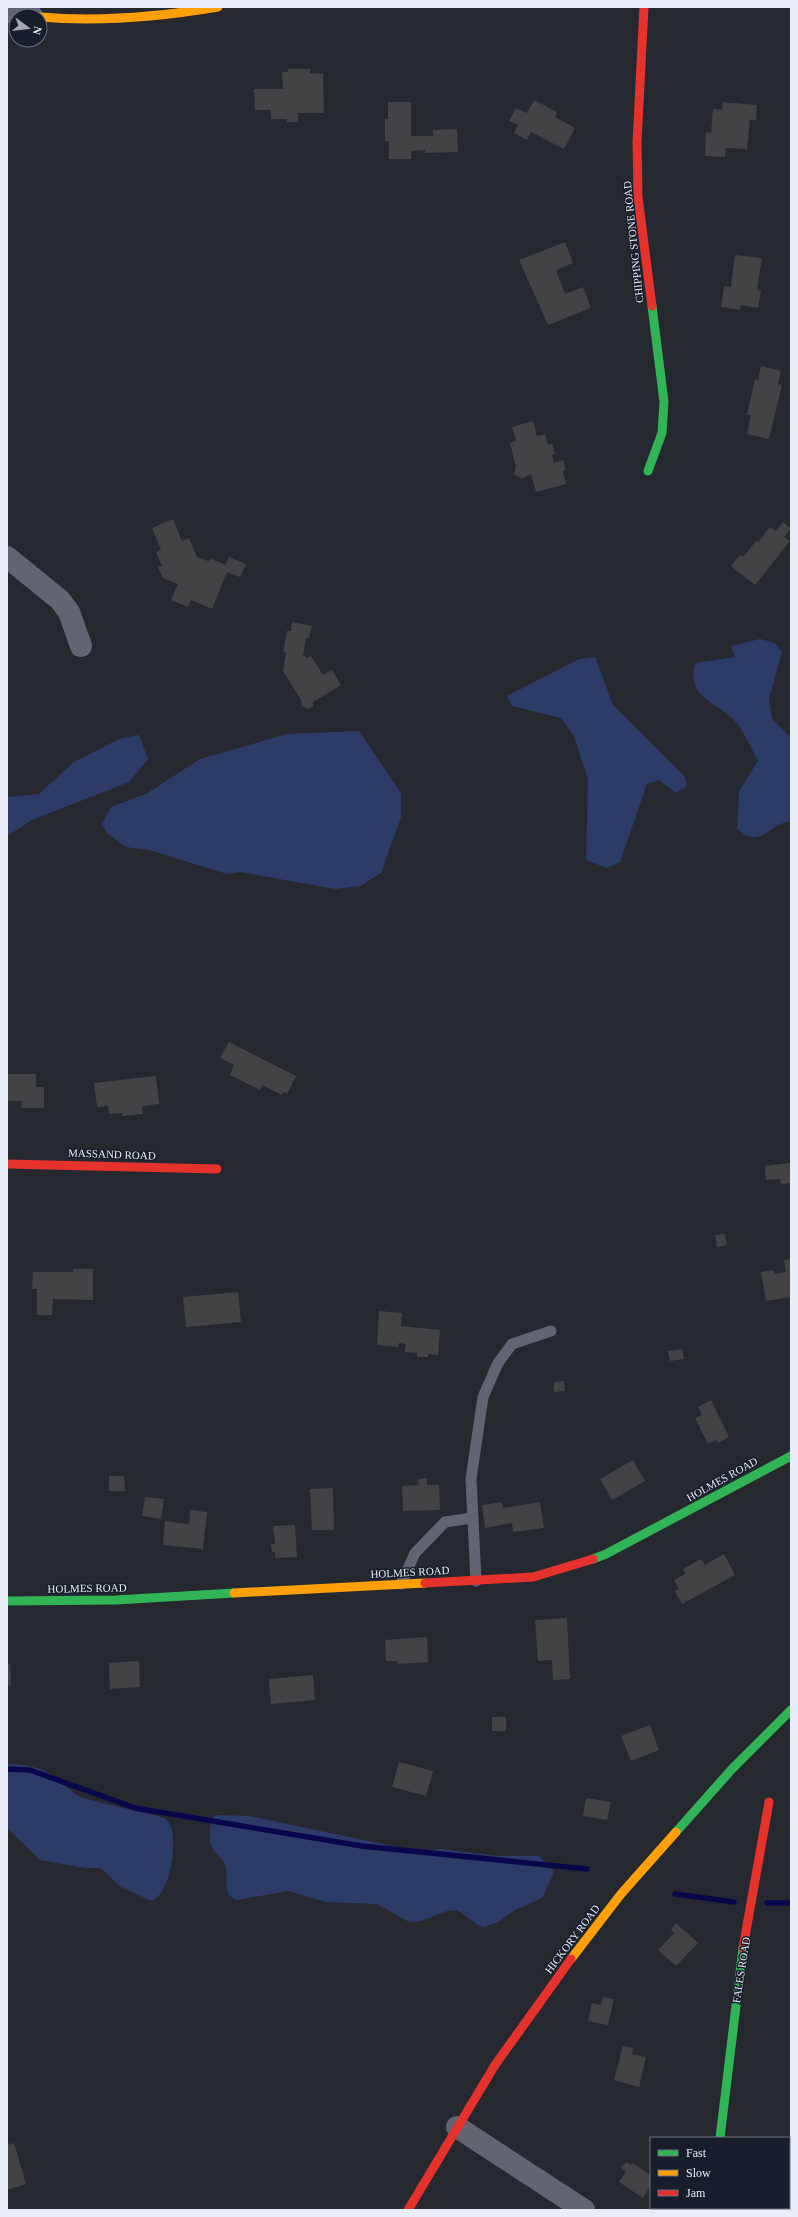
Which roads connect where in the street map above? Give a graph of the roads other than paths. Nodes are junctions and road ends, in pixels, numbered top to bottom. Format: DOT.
graph roads {
  1 [pos="218,7"];
  2 [pos="644,7"];
  3 [pos="48,17"];
  4 [pos="648,472"];
  5 [pos="7,557"];
  6 [pos="81,646"];
  7 [pos="7,1164"];
  8 [pos="217,1169"];
  9 [pos="551,1331"];
  10 [pos="790,1459"];
  11 [pos="472,1518"];
  12 [pos="476,1580"];
  13 [pos="401,1584"];
  14 [pos="7,1601"];
  15 [pos="791,1710"];
  16 [pos="769,1802"];
  17 [pos="457,2127"];
  18 [pos="720,2137"];
  19 [pos="408,2210"];
  20 [pos="584,2210"];
  1 -- 3 [label="street"];
  2 -- 4 [label="street, CHIPPING STONE ROAD"];
  5 -- 6 [label="street"];
  7 -- 8 [label="street, MASSAND ROAD"];
  9 -- 11 [label="lane"];
  10 -- 12 [label="street, HOLMES ROAD"];
  11 -- 12 [label="lane"];
  11 -- 13 [label="lane"];
  12 -- 13 [label="street, HOLMES ROAD"];
  13 -- 14 [label="street, HOLMES ROAD"];
  15 -- 17 [label="street, HICKORY ROAD"];
  16 -- 18 [label="street, FALES ROAD"];
  17 -- 19 [label="street, HICKORY ROAD"];
  17 -- 20 [label="street"];
}
